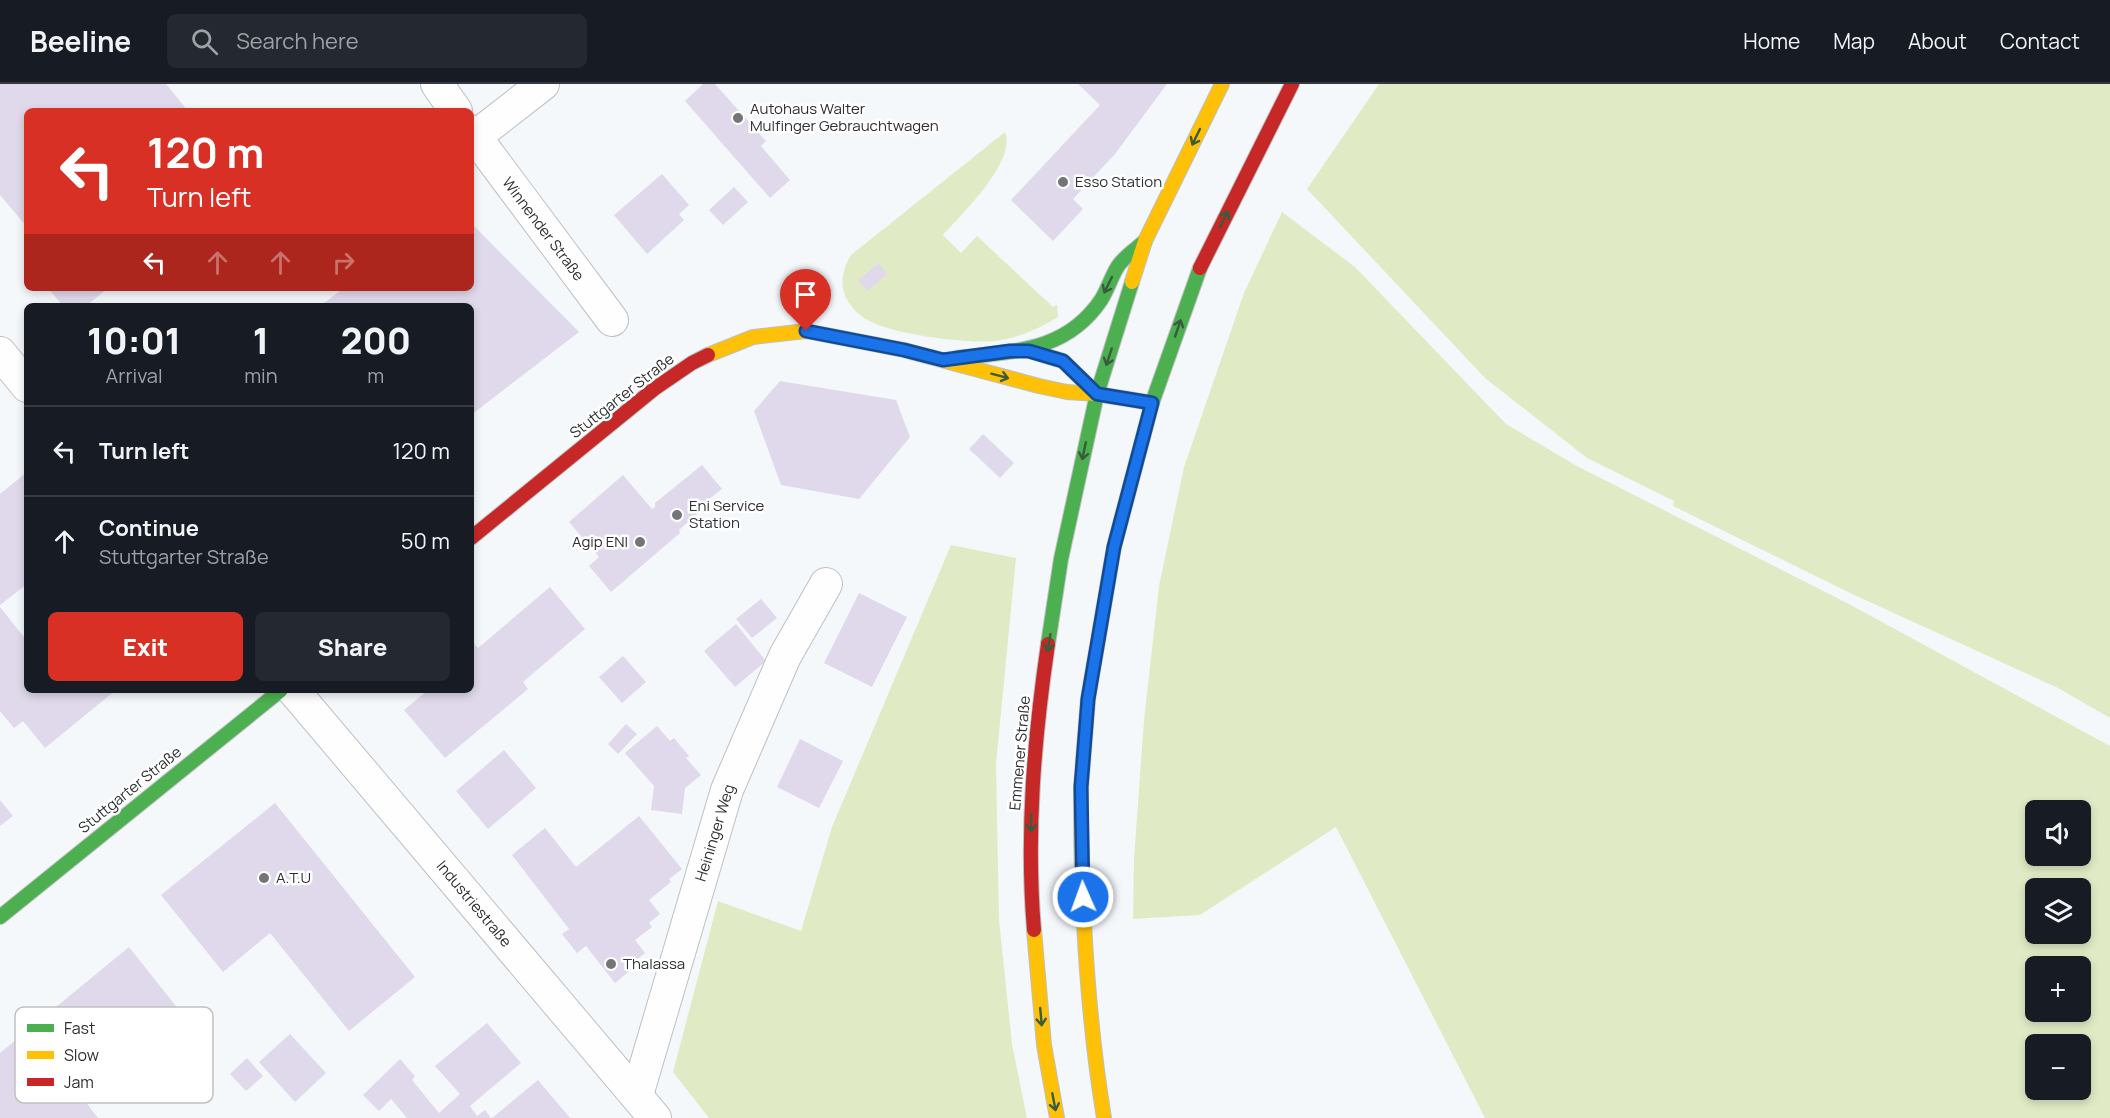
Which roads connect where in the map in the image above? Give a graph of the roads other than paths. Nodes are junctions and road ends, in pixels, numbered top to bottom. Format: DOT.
graph roads {
  1 [pos="437,84"];
  2 [pos="543,84"];
  3 [pos="1222,84"];
  4 [pos="1292,84"];
  5 [pos="454,108"];
  6 [pos="474,133"];
  7 [pos="474,135"];
  8 [pos="1145,241"];
  9 [pos="612,320"];
  10 [pos="1029,351"];
  11 [pos="0,354"];
  12 [pos="943,360"];
  13 [pos="24,382"];
  14 [pos="1097,394"];
  15 [pos="1152,403"];
  16 [pos="474,536"];
  17 [pos="826,584"];
  18 [pos="277,693"];
  19 [pos="296,693"];
  20 [pos="0,917"];
  21 [pos="646,1107"];
  22 [pos="1058,1118"];
  23 [pos="1104,1118"];
  1 -- 5 [label="street"];
  2 -- 6 [label="street, Winnender Straße"];
  3 -- 8 [label="main road, one-way"];
  15 -- 4 [label="main road, one-way"];
  7 -- 9 [label="street, Winnender Straße"];
  8 -- 10 [label="main road, one-way"];
  8 -- 14 [label="main road, Emmener Straße, one-way"];
  10 -- 12 [label="main road"];
  10 -- 14 [label="main road"];
  11 -- 13 [label="street"];
  12 -- 14 [label="main road, Stuttgarter Straße, one-way"];
  12 -- 16 [label="main road, Stuttgarter Straße"];
  14 -- 15 [label="main road, Stuttgarter Straße"];
  14 -- 22 [label="main road, Emmener Straße, one-way"];
  15 -- 23 [label="main road"];
  17 -- 21 [label="street, Heininger Weg"];
  18 -- 20 [label="main road, Stuttgarter Straße"];
  19 -- 21 [label="street, Industriestraße"];
}
